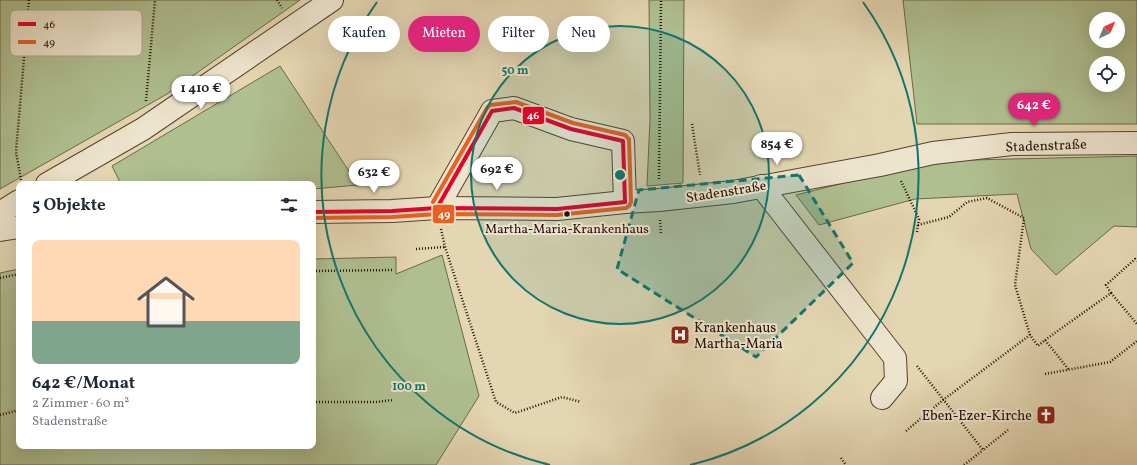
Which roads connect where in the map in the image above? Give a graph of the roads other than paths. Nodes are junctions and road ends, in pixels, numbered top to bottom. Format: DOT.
graph roads {
  1 [pos="332,0"];
  2 [pos="1137,142"];
  3 [pos="52,181"];
  4 [pos="761,186"];
  5 [pos="16,202"];
  6 [pos="625,202"];
  7 [pos="437,208"];
  8 [pos="316,212"];
  9 [pos="0,213"];
  10 [pos="16,227"];
  11 [pos="0,230"];
  12 [pos="882,398"];
  1 -- 3 [label="street"];
  2 -- 4 [label="street, Stadenstraße"];
  4 -- 6 [label="street, Stadenstraße"];
  4 -- 12 [label="street"];
  5 -- 9 [label="street"];
  6 -- 7 [label="street, Stadenstraße"];
  6 -- 7 [label="street"];
  7 -- 8 [label="street, Stadenstraße"];
  10 -- 11 [label="street"];
}
